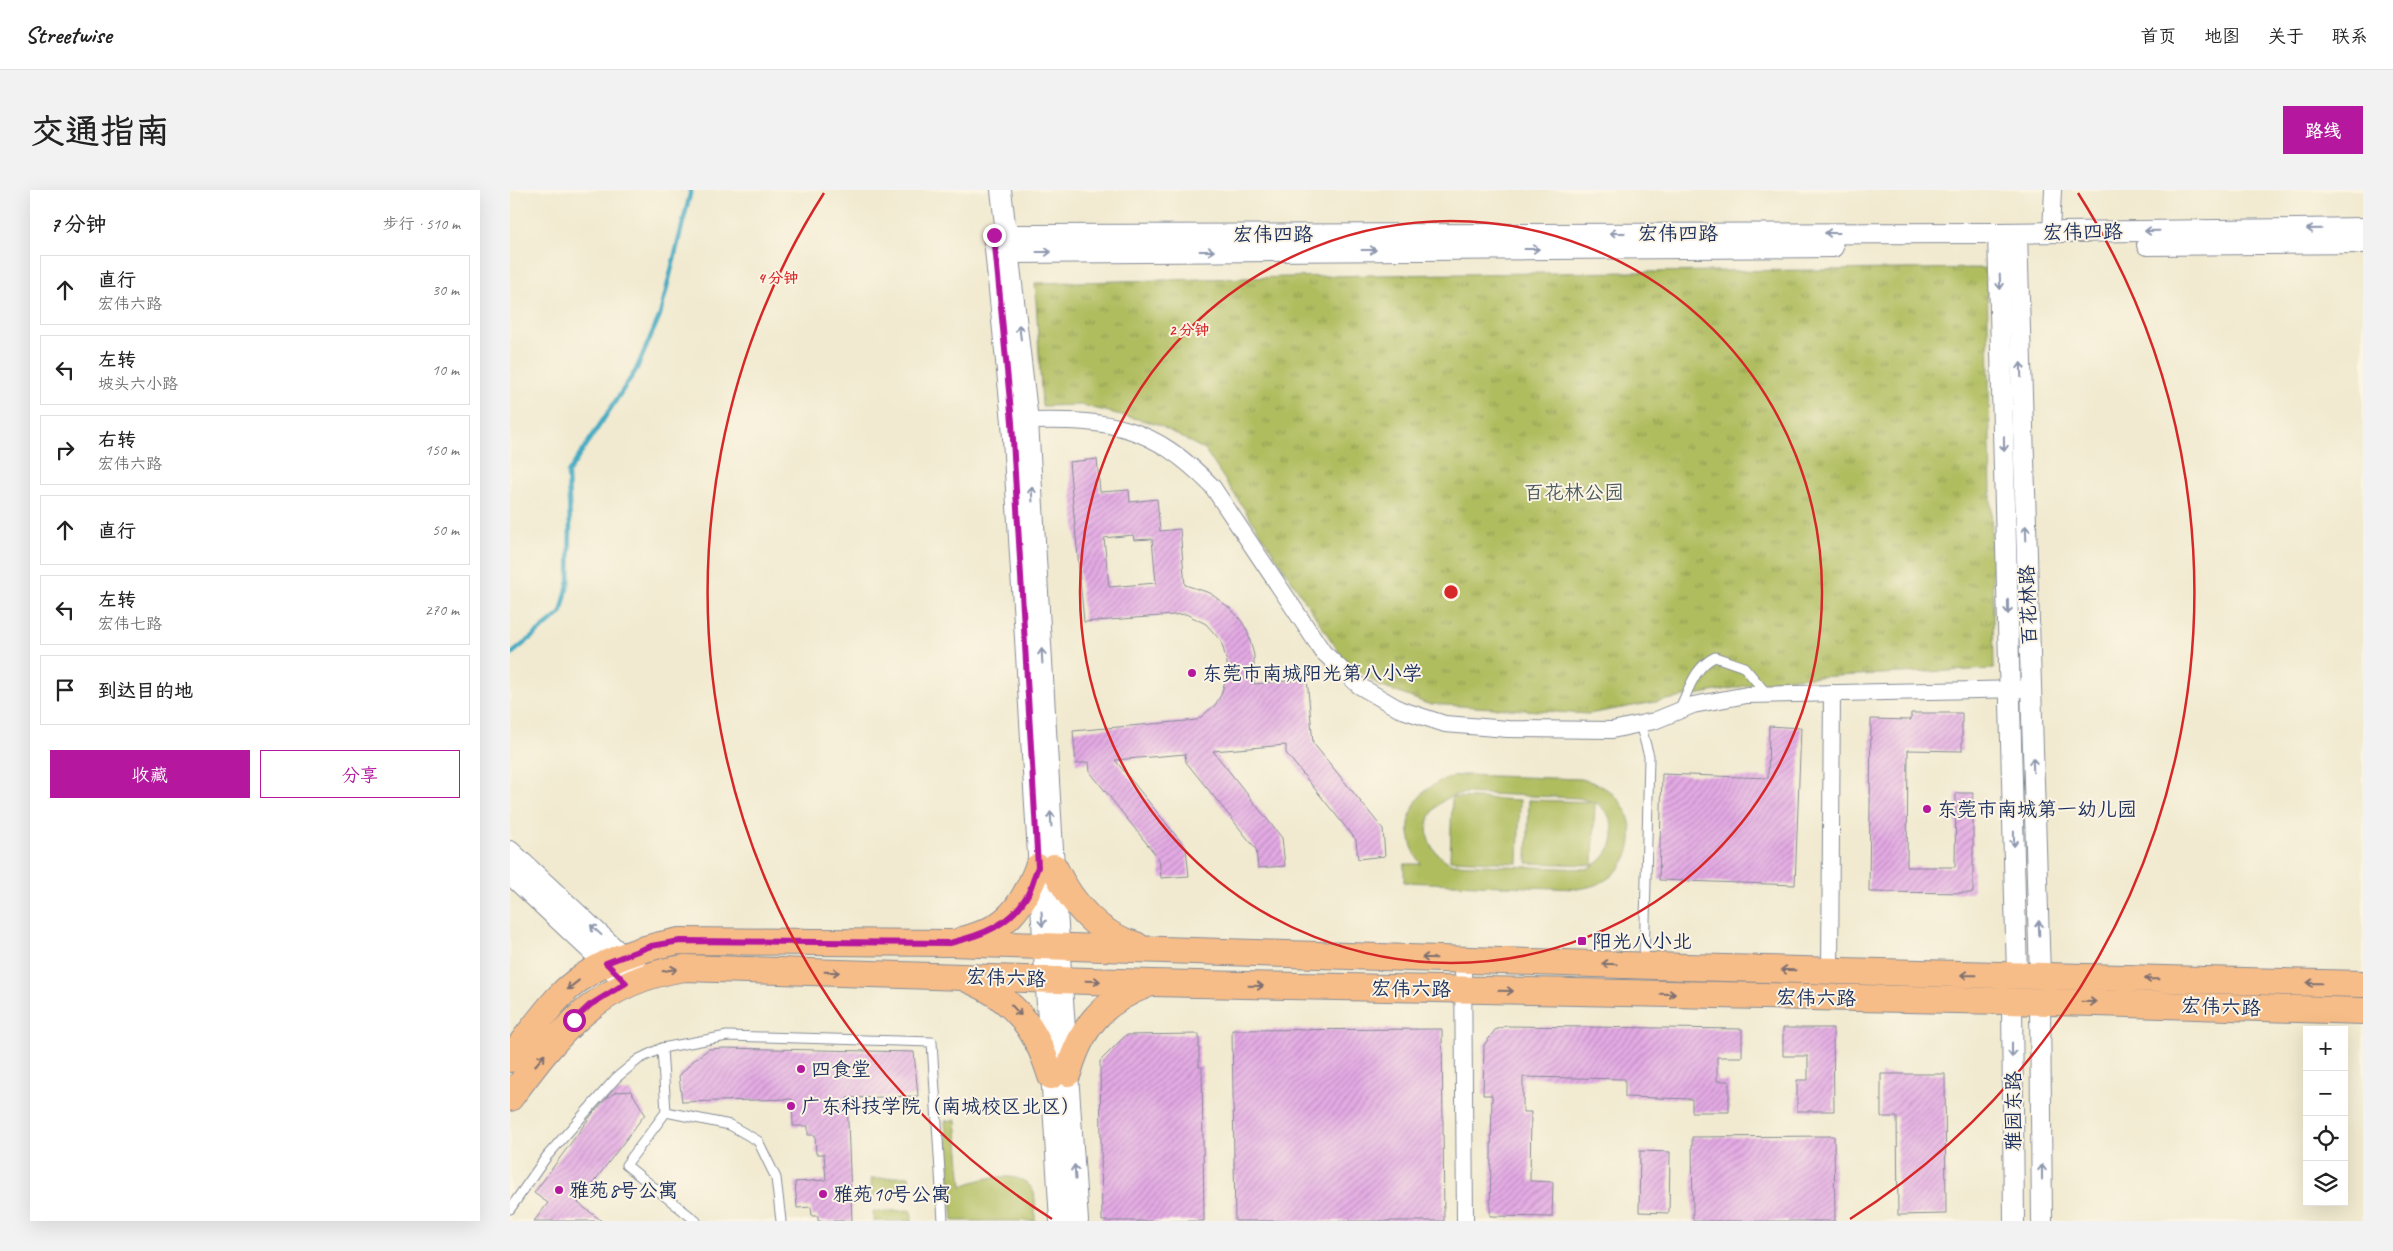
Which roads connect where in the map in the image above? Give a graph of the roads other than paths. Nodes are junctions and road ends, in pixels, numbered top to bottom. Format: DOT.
graph roads {
  1 [pos="989,190"];
  2 [pos="1001,190"];
  3 [pos="2053,190"];
  4 [pos="2363,228"];
  5 [pos="2051,232"];
  6 [pos="2008,239"];
  7 [pos="1001,243"];
  8 [pos="2363,243"];
  9 [pos="1028,421"];
  10 [pos="2031,689"];
  11 [pos="2010,690"];
  12 [pos="1832,693"];
  13 [pos="1767,694"];
  14 [pos="1679,711"];
  15 [pos="1640,724"];
  16 [pos="510,851"];
  17 [pos="1046,867"];
  18 [pos="510,874"];
  19 [pos="950,943"];
  20 [pos="1051,947"];
  21 [pos="1154,949"];
  22 [pos="614,959"];
  23 [pos="1463,959"];
  24 [pos="1644,965"];
  25 [pos="1830,971"];
  26 [pos="959,976"];
  27 [pos="2029,976"];
  28 [pos="1053,979"];
  29 [pos="635,980"];
  30 [pos="1152,983"];
  31 [pos="2363,984"];
  32 [pos="1463,990"];
  33 [pos="2012,1002"];
  34 [pos="2040,1002"];
  35 [pos="2363,1011"];
  36 [pos="662,1048"];
  37 [pos="510,1059"];
  38 [pos="1059,1075"];
  39 [pos="510,1098"];
  40 [pos="666,1112"];
  41 [pos="510,1209"];
  42 [pos="696,1221"];
  43 [pos="781,1221"];
  44 [pos="943,1221"];
  45 [pos="1060,1221"];
  46 [pos="1078,1221"];
  47 [pos="1466,1221"];
  48 [pos="2014,1221"];
  49 [pos="2042,1221"];
  1 -- 7 [label="street"];
  2 -- 7 [label="street"];
  3 -- 5 [label="street"];
  4 -- 5 [label="street, 宏伟四路, one-way"];
  5 -- 6 [label="street, 宏伟四路"];
  6 -- 7 [label="street, 宏伟四路"];
  6 -- 8 [label="street, 宏伟四路"];
  10 -- 6 [label="street, 百花林路, one-way"];
  6 -- 11 [label="street, 百花林路, one-way"];
  9 -- 7 [label="street, one-way"];
  7 -- 17 [label="street"];
  9 -- 15 [label="street"];
  17 -- 9 [label="street, one-way"];
  10 -- 11 [label="street"];
  27 -- 10 [label="street, 百花林路, one-way"];
  11 -- 12 [label="street"];
  11 -- 27 [label="street, 百花林路, one-way"];
  12 -- 13 [label="street"];
  12 -- 25 [label="street"];
  13 -- 14 [label="street"];
  13 -- 14 [label="lane"];
  14 -- 15 [label="street"];
  15 -- 24 [label="lane"];
  22 -- 16 [label="street, one-way"];
  17 -- 19 [label="main road"];
  17 -- 20 [label="street"];
  17 -- 21 [label="main road"];
  18 -- 22 [label="street"];
  19 -- 20 [label="main road, 宏伟六路"];
  19 -- 22 [label="main road, 宏伟六路"];
  20 -- 21 [label="main road, 宏伟六路"];
  20 -- 28 [label="street"];
  23 -- 21 [label="main road, 宏伟六路, one-way"];
  22 -- 29 [label="street"];
  22 -- 37 [label="main road, 宏伟六路, one-way"];
  24 -- 23 [label="main road, 宏伟六路, one-way"];
  23 -- 32 [label="street"];
  25 -- 24 [label="main road, 宏伟六路, one-way"];
  27 -- 25 [label="main road, 宏伟六路, one-way"];
  26 -- 28 [label="main road, 宏伟六路"];
  29 -- 26 [label="main road, 宏伟六路, one-way"];
  26 -- 38 [label="main road, one-way"];
  31 -- 27 [label="main road, 宏伟六路, one-way"];
  28 -- 30 [label="main road, 宏伟六路, one-way"];
  28 -- 38 [label="street"];
  39 -- 29 [label="main road, 宏伟六路, one-way"];
  30 -- 32 [label="main road, 宏伟六路, one-way"];
  30 -- 38 [label="main road"];
  32 -- 33 [label="main road, 宏伟六路, one-way"];
  32 -- 47 [label="street"];
  33 -- 34 [label="main road, 宏伟六路"];
  33 -- 48 [label="street, 雅园东路, one-way"];
  34 -- 35 [label="main road, 宏伟六路, one-way"];
  49 -- 34 [label="street, 雅园东路, one-way"];
  36 -- 40 [label="lane"];
  36 -- 41 [label="lane"];
  36 -- 44 [label="lane"];
  38 -- 45 [label="street"];
  46 -- 38 [label="street, one-way"];
  40 -- 42 [label="lane"];
  40 -- 43 [label="lane"];
}
